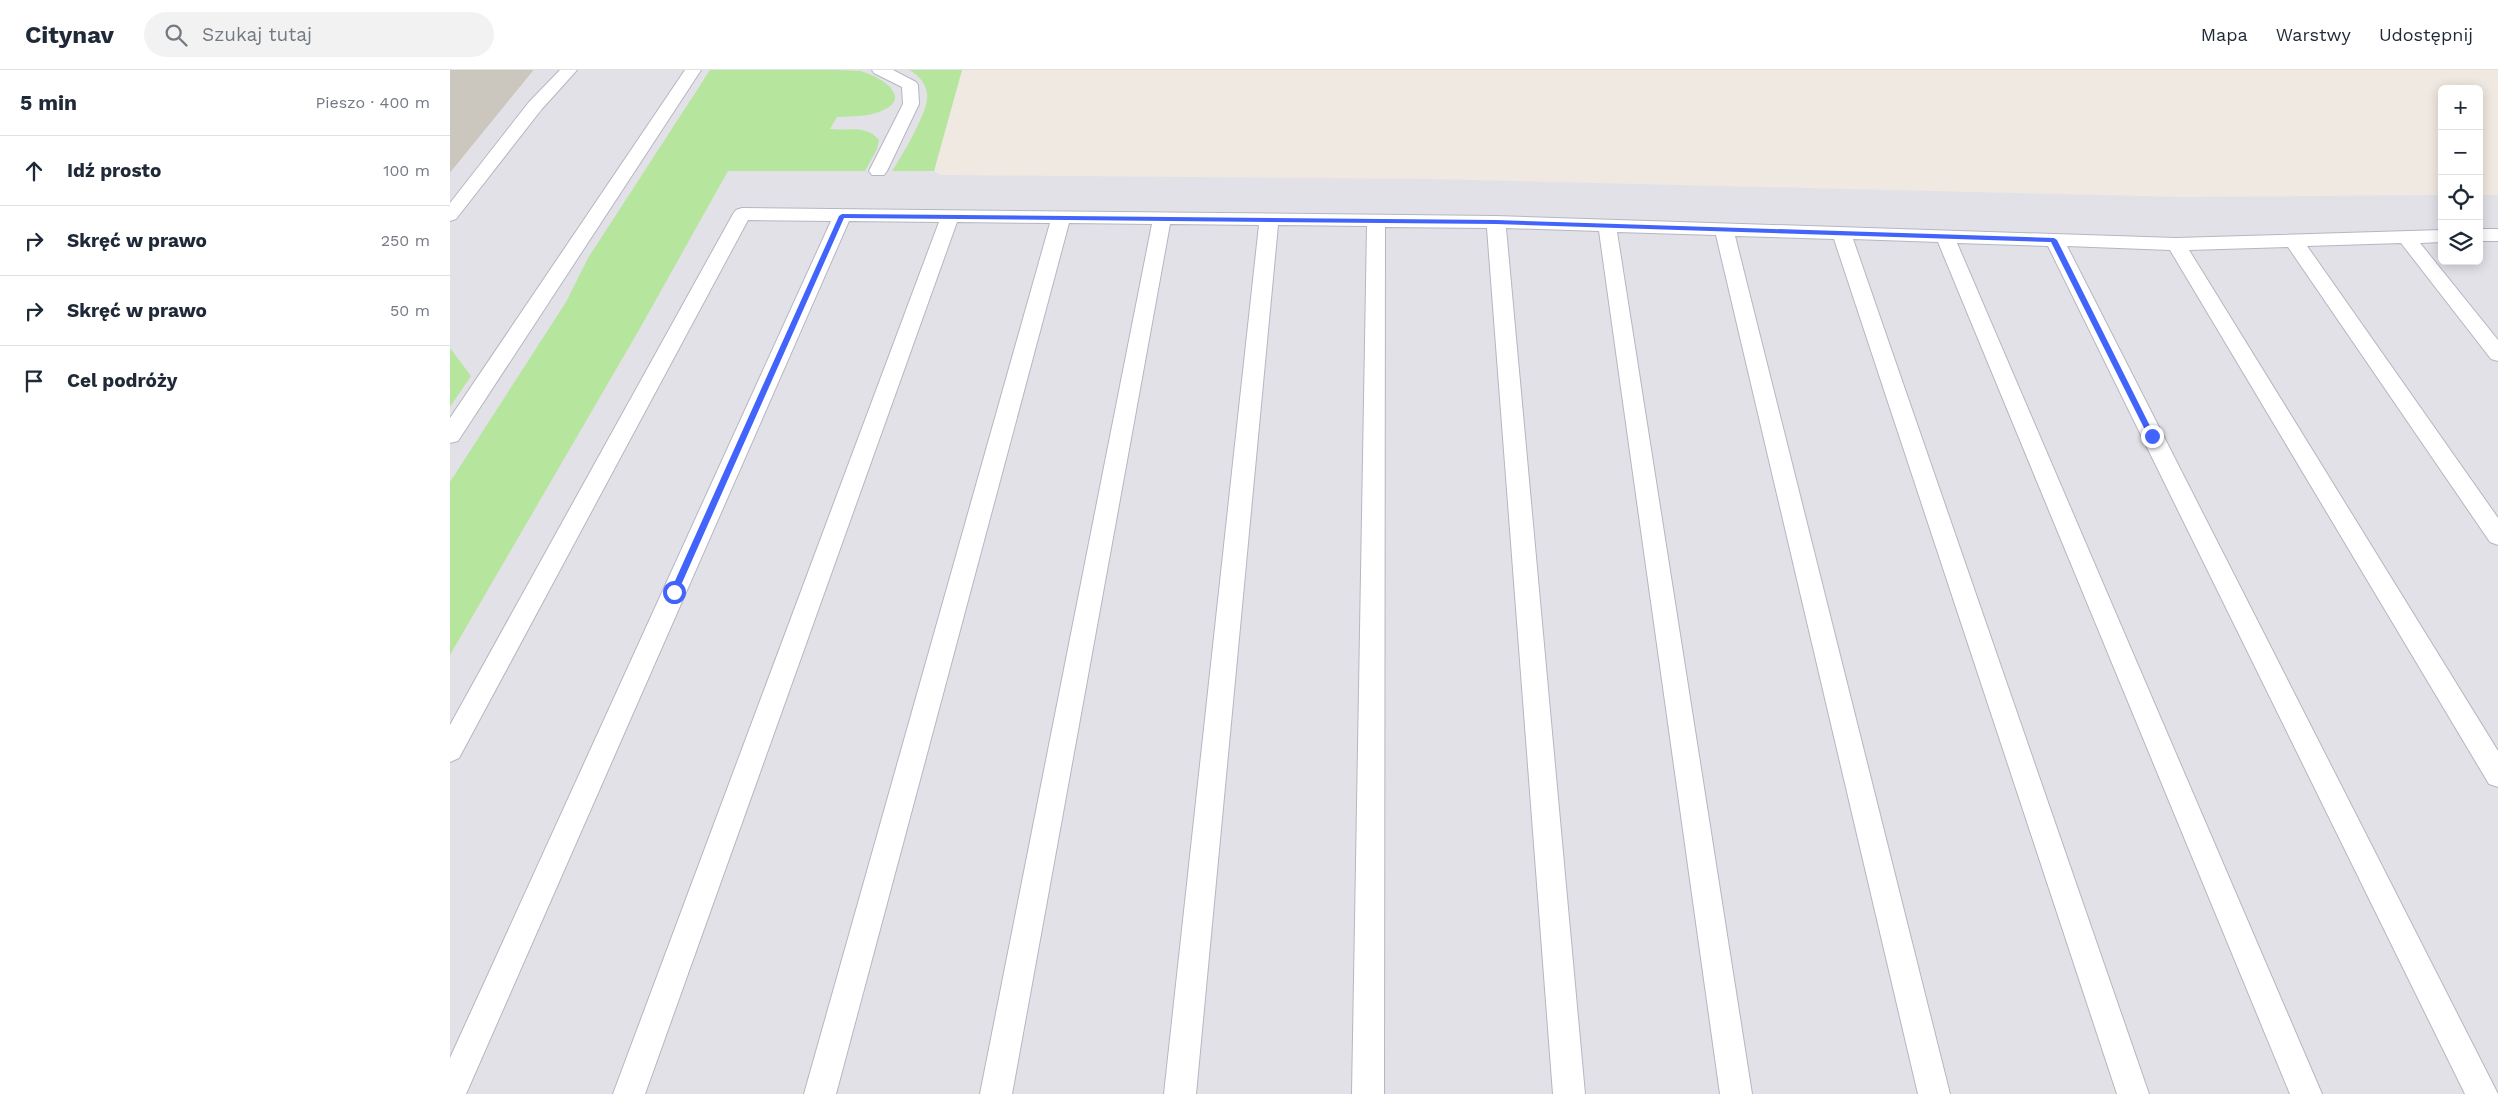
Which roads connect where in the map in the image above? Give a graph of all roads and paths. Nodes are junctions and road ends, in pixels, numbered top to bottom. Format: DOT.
graph roads {
  1 [pos="569,70"];
  2 [pos="693,70"];
  3 [pos="880,70"];
  4 [pos="878,172"];
  5 [pos="450,215"];
  6 [pos="842,216"];
  7 [pos="950,217"];
  8 [pos="1061,218"];
  9 [pos="1162,219"];
  10 [pos="1269,220"];
  11 [pos="1376,221"];
  12 [pos="1496,222"];
  13 [pos="1607,226"];
  14 [pos="1724,230"];
  15 [pos="1841,233"];
  16 [pos="2483,235"];
  17 [pos="2498,235"];
  18 [pos="1945,236"];
  19 [pos="2438,236"];
  20 [pos="2406,237"];
  21 [pos="2054,240"];
  22 [pos="2293,240"];
  23 [pos="2176,244"];
  24 [pos="2498,354"];
  25 [pos="450,435"];
  26 [pos="2498,536"];
  27 [pos="450,750"];
  28 [pos="2498,775"];
  29 [pos="450,1093"];
  30 [pos="628,1094"];
  31 [pos="820,1094"];
  32 [pos="996,1094"];
  33 [pos="1180,1094"];
  34 [pos="1368,1094"];
  35 [pos="1569,1094"];
  36 [pos="1736,1094"];
  37 [pos="1934,1094"];
  38 [pos="2133,1094"];
  39 [pos="2306,1094"];
  40 [pos="2482,1094"];
  1 -- 5 [label="lane"];
  2 -- 25 [label="lane"];
  3 -- 4 [label="lane"];
  6 -- 7 [label="lane"];
  6 -- 27 [label="lane"];
  6 -- 29 [label="lane"];
  7 -- 8 [label="lane"];
  7 -- 30 [label="lane"];
  8 -- 9 [label="lane"];
  8 -- 31 [label="lane"];
  9 -- 10 [label="lane"];
  9 -- 32 [label="lane"];
  10 -- 11 [label="lane"];
  10 -- 33 [label="lane"];
  11 -- 12 [label="lane"];
  11 -- 34 [label="lane"];
  12 -- 13 [label="lane"];
  12 -- 35 [label="lane"];
  13 -- 14 [label="lane"];
  13 -- 36 [label="lane"];
  14 -- 15 [label="lane"];
  14 -- 37 [label="lane"];
  15 -- 18 [label="lane"];
  15 -- 38 [label="lane"];
  16 -- 17 [label="lane"];
  18 -- 21 [label="lane"];
  18 -- 39 [label="lane"];
  19 -- 20 [label="lane"];
  20 -- 22 [label="lane"];
  20 -- 24 [label="lane"];
  21 -- 23 [label="lane"];
  21 -- 40 [label="lane"];
  22 -- 23 [label="lane"];
  22 -- 26 [label="lane"];
  23 -- 28 [label="lane"];
}
